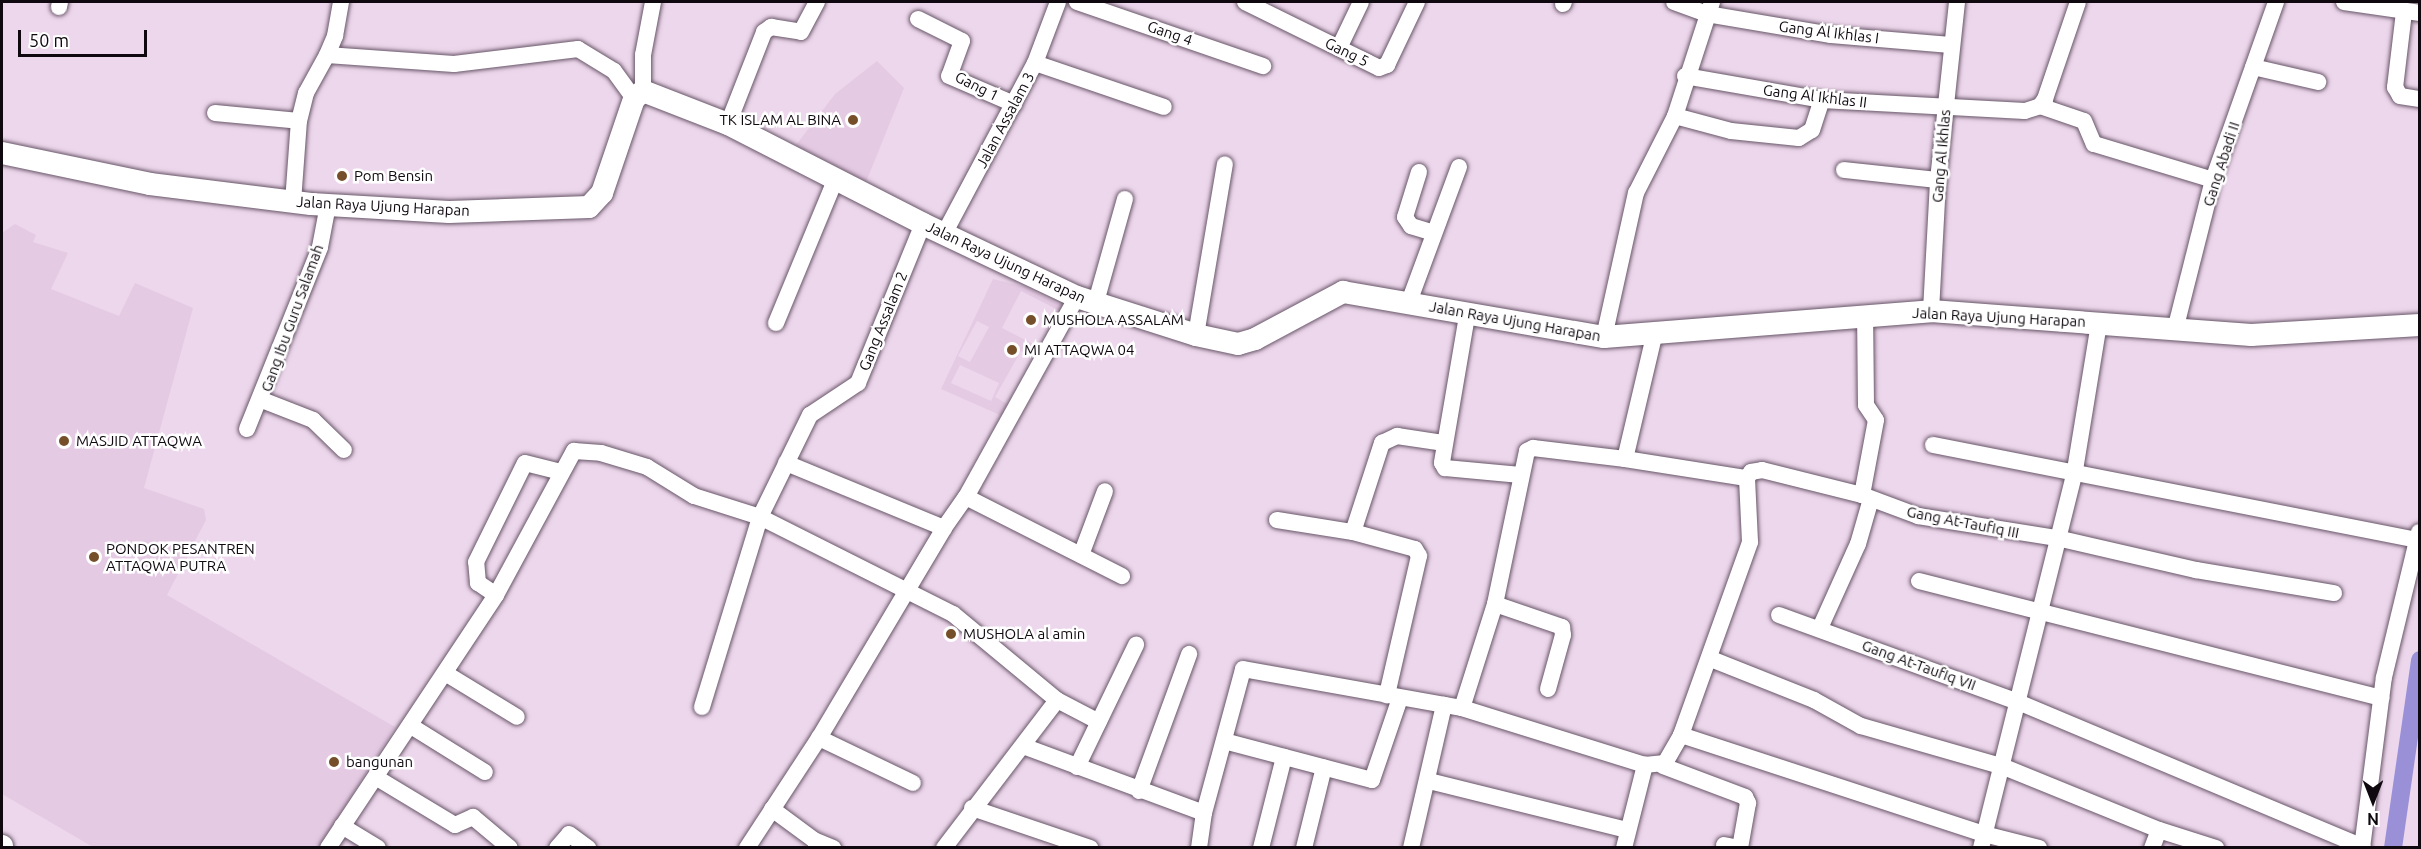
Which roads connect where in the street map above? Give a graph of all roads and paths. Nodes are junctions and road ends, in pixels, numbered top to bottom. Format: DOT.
graph roads {
  1 [pos="341,2"];
  2 [pos="652,2"];
  3 [pos="817,2"];
  4 [pos="1077,2"];
  5 [pos="1245,2"];
  6 [pos="1361,2"];
  7 [pos="1417,2"];
  8 [pos="1674,2"];
  9 [pos="1957,2"];
  10 [pos="2078,2"];
  11 [pos="2276,2"];
  12 [pos="2344,2"];
  13 [pos="1053,3"];
  14 [pos="1709,8"];
  15 [pos="2412,12"];
  16 [pos="918,19"];
  17 [pos="1951,45"];
  18 [pos="1339,48"];
  19 [pos="327,55"];
  20 [pos="1035,63"];
  21 [pos="1263,66"];
  22 [pos="2253,68"];
  23 [pos="1685,76"];
  24 [pos="2318,82"];
  25 [pos="638,95"];
  26 [pos="2414,98"];
  27 [pos="1822,100"];
  28 [pos="1014,104"];
  29 [pos="2040,106"];
  30 [pos="1164,107"];
  31 [pos="1945,108"];
  32 [pos="215,113"];
  33 [pos="1675,116"];
  34 [pos="299,121"];
  35 [pos="728,124"];
  36 [pos="2,153"];
  37 [pos="1225,164"];
  38 [pos="1459,167"];
  39 [pos="1844,170"];
  40 [pos="1419,172"];
  41 [pos="836,178"];
  42 [pos="1938,180"];
  43 [pos="2213,180"];
  44 [pos="1125,199"];
  45 [pos="293,202"];
  46 [pos="328,205"];
  47 [pos="923,224"];
  48 [pos="1434,233"];
  49 [pos="944,234"];
  50 [pos="1086,299"];
  51 [pos="1409,302"];
  52 [pos="1931,311"];
  53 [pos="1865,314"];
  54 [pos="1467,316"];
  55 [pos="776,323"];
  56 [pos="2099,323"];
  57 [pos="2420,325"];
  58 [pos="2175,330"];
  59 [pos="1196,335"];
  60 [pos="1654,336"];
  61 [pos="1604,337"];
  62 [pos="262,400"];
  63 [pos="248,429"];
  64 [pos="1444,443"];
  65 [pos="1933,445"];
  66 [pos="344,450"];
  67 [pos="1625,459"];
  68 [pos="786,463"];
  69 [pos="2075,470"];
  70 [pos="561,472"];
  71 [pos="1521,475"];
  72 [pos="1747,478"];
  73 [pos="1105,491"];
  74 [pos="966,497"];
  75 [pos="1866,497"];
  76 [pos="760,517"];
  77 [pos="1277,520"];
  78 [pos="944,528"];
  79 [pos="1353,532"];
  80 [pos="2418,536"];
  81 [pos="2057,538"];
  82 [pos="1081,555"];
  83 [pos="1122,576"];
  84 [pos="1919,581"];
  85 [pos="909,591"];
  86 [pos="2334,593"];
  87 [pos="496,595"];
  88 [pos="1495,604"];
  89 [pos="2038,612"];
  90 [pos="1779,615"];
  91 [pos="1820,628"];
  92 [pos="1136,645"];
  93 [pos="1189,654"];
  94 [pos="1711,659"];
  95 [pos="445,673"];
  96 [pos="1548,689"];
  97 [pos="1393,697"];
  98 [pos="2381,698"];
  99 [pos="1057,700"];
  100 [pos="2018,702"];
  101 [pos="1444,705"];
  102 [pos="702,707"];
  103 [pos="1462,708"];
  104 [pos="517,717"];
  105 [pos="1099,722"];
  106 [pos="411,726"];
  107 [pos="1681,735"];
  108 [pos="819,738"];
  109 [pos="1224,741"];
  110 [pos="1023,746"];
  111 [pos="1284,757"];
  112 [pos="1645,765"];
  113 [pos="1077,766"];
  114 [pos="1324,766"];
  115 [pos="1663,766"];
  116 [pos="2004,767"];
  117 [pos="485,772"];
  118 [pos="377,778"];
  119 [pos="1429,781"];
  120 [pos="913,783"];
  121 [pos="1139,791"];
  122 [pos="972,808"];
  123 [pos="772,809"];
  124 [pos="1204,813"];
  125 [pos="342,826"];
  126 [pos="1628,830"];
  127 [pos="2159,830"];
  128 [pos="1982,841"];
  129 [pos="1734,847"];
  130 [pos="2362,847"];
  131 [pos="328,848"];
  132 [pos="378,848"];
  133 [pos="510,848"];
  134 [pos="557,848"];
  135 [pos="588,848"];
  136 [pos="747,848"];
  137 [pos="833,848"];
  138 [pos="944,848"];
  139 [pos="1090,848"];
  140 [pos="1199,848"];
  141 [pos="1261,848"];
  142 [pos="1304,848"];
  143 [pos="1411,848"];
  144 [pos="1624,848"];
  145 [pos="2039,848"];
  146 [pos="2152,848"];
  147 [pos="2216,848"];
  1 -- 19 [label="street"];
  2 -- 25 [label="street"];
  3 -- 35 [label="street"];
  4 -- 21 [label="street, Gang 4"];
  5 -- 18 [label="street, Gang 5"];
  6 -- 18 [label="street"];
  7 -- 18 [label="street, Gang 5"];
  8 -- 14 [label="street, Gang Al Ikhlas I"];
  9 -- 17 [label="street, Gang Al Ikhlas"];
  10 -- 29 [label="street"];
  11 -- 22 [label="street, Gang Abadi II"];
  12 -- 15 [label="street"];
  13 -- 20 [label="street, Jalan Assalam 3"];
  14 -- 17 [label="street, Gang Al Ikhlas I"];
  14 -- 23 [label="street"];
  15 -- 26 [label="street"];
  16 -- 28 [label="street, Gang 1"];
  17 -- 31 [label="street, Gang Al Ikhlas"];
  19 -- 25 [label="street"];
  19 -- 34 [label="street"];
  20 -- 28 [label="street, Jalan Assalam 3"];
  20 -- 30 [label="street"];
  22 -- 24 [label="street"];
  22 -- 43 [label="street, Gang Abadi II"];
  23 -- 27 [label="street, Gang Al Ikhlas II"];
  23 -- 33 [label="street"];
  25 -- 35 [label="street, Jalan Raya Ujung Harapan"];
  25 -- 46 [label="street, Jalan Raya Ujung Harapan"];
  27 -- 31 [label="street, Gang Al Ikhlas II"];
  27 -- 33 [label="street"];
  28 -- 49 [label="street, Jalan Assalam 3"];
  29 -- 31 [label="street, Gang Al Ikhlas II"];
  29 -- 43 [label="street"];
  31 -- 42 [label="street, Gang Al Ikhlas"];
  32 -- 34 [label="street"];
  33 -- 61 [label="street"];
  34 -- 45 [label="street"];
  35 -- 41 [label="street, Jalan Raya Ujung Harapan"];
  36 -- 45 [label="street, Jalan Raya Ujung Harapan"];
  37 -- 59 [label="street"];
  38 -- 48 [label="street"];
  39 -- 42 [label="street"];
  40 -- 48 [label="street"];
  41 -- 47 [label="street, Jalan Raya Ujung Harapan"];
  41 -- 55 [label="street"];
  42 -- 52 [label="street, Gang Al Ikhlas"];
  43 -- 58 [label="street, Gang Abadi II"];
  44 -- 50 [label="street"];
  45 -- 46 [label="street, Jalan Raya Ujung Harapan"];
  46 -- 62 [label="street, Gang Ibu Guru Salamah"];
  47 -- 49 [label="street, Jalan Raya Ujung Harapan"];
  47 -- 68 [label="street, Gang Assalam 2"];
  48 -- 51 [label="street"];
  49 -- 50 [label="street, Jalan Raya Ujung Harapan"];
  50 -- 59 [label="street, Jalan Raya Ujung Harapan"];
  50 -- 74 [label="street"];
  51 -- 54 [label="street, Jalan Raya Ujung Harapan"];
  51 -- 59 [label="street, Jalan Raya Ujung Harapan"];
  52 -- 53 [label="street, Jalan Raya Ujung Harapan"];
  52 -- 56 [label="street, Jalan Raya Ujung Harapan"];
  53 -- 60 [label="street, Jalan Raya Ujung Harapan"];
  53 -- 75 [label="street"];
  54 -- 61 [label="street, Jalan Raya Ujung Harapan"];
  54 -- 64 [label="street"];
  56 -- 58 [label="street, Jalan Raya Ujung Harapan"];
  56 -- 69 [label="street"];
  57 -- 58 [label="street, Jalan Raya Ujung Harapan"];
  60 -- 61 [label="street, Jalan Raya Ujung Harapan"];
  60 -- 67 [label="street"];
  62 -- 63 [label="street, Gang Ibu Guru Salamah"];
  62 -- 66 [label="street"];
  64 -- 71 [label="street"];
  64 -- 79 [label="street"];
  65 -- 69 [label="street"];
  67 -- 71 [label="street"];
  67 -- 72 [label="street"];
  68 -- 76 [label="street, Gang Assalam 2"];
  68 -- 78 [label="street"];
  69 -- 80 [label="street"];
  69 -- 81 [label="street"];
  70 -- 76 [label="street"];
  70 -- 87 [label="street"];
  70 -- 87 [label="street"];
  71 -- 88 [label="street"];
  72 -- 75 [label="street, Gang At-Taufiq III"];
  72 -- 94 [label="street"];
  73 -- 82 [label="street"];
  74 -- 78 [label="street"];
  74 -- 82 [label="street"];
  75 -- 81 [label="street, Gang At-Taufiq III"];
  75 -- 91 [label="street"];
  76 -- 85 [label="street"];
  76 -- 102 [label="street, Gang Assalam 2"];
  77 -- 79 [label="street"];
  78 -- 85 [label="street"];
  79 -- 97 [label="street"];
  80 -- 98 [label="street"];
  81 -- 86 [label="street, Gang At-Taufiq III"];
  81 -- 89 [label="street"];
  82 -- 83 [label="street"];
  84 -- 89 [label="street"];
  85 -- 99 [label="street"];
  85 -- 108 [label="street"];
  87 -- 95 [label="street"];
  88 -- 96 [label="street"];
  88 -- 103 [label="street"];
  89 -- 98 [label="street"];
  89 -- 100 [label="street"];
  90 -- 91 [label="street, Gang At-Taufiq VII"];
  91 -- 100 [label="street, Gang At-Taufiq VII"];
  92 -- 105 [label="street"];
  93 -- 121 [label="street"];
  94 -- 107 [label="street"];
  94 -- 116 [label="street"];
  95 -- 104 [label="street"];
  95 -- 106 [label="street"];
  97 -- 101 [label="street"];
  97 -- 109 [label="street"];
  97 -- 114 [label="street"];
  98 -- 130 [label="street"];
  99 -- 105 [label="street"];
  99 -- 110 [label="street"];
  100 -- 116 [label="street"];
  100 -- 130 [label="street, Gang At-Taufiq VII"];
  101 -- 103 [label="street"];
  101 -- 119 [label="street"];
  103 -- 112 [label="street"];
  105 -- 113 [label="street"];
  106 -- 117 [label="street"];
  106 -- 118 [label="street"];
  107 -- 115 [label="street"];
  107 -- 128 [label="street"];
  108 -- 120 [label="street"];
  108 -- 123 [label="street"];
  109 -- 111 [label="street"];
  109 -- 124 [label="street"];
  110 -- 113 [label="street"];
  110 -- 122 [label="street"];
  111 -- 114 [label="street"];
  111 -- 141 [label="street"];
  112 -- 115 [label="street"];
  112 -- 126 [label="street"];
  113 -- 121 [label="street"];
  114 -- 142 [label="street"];
  115 -- 129 [label="street"];
  116 -- 127 [label="street"];
  116 -- 128 [label="street"];
  118 -- 125 [label="street"];
  118 -- 133 [label="street"];
  119 -- 126 [label="street"];
  119 -- 143 [label="street"];
  121 -- 124 [label="street"];
  122 -- 138 [label="street"];
  122 -- 139 [label="street"];
  123 -- 136 [label="street"];
  123 -- 137 [label="street"];
  124 -- 140 [label="street"];
  125 -- 131 [label="street"];
  125 -- 132 [label="street"];
  126 -- 144 [label="street"];
  127 -- 146 [label="street"];
  127 -- 147 [label="street"];
  128 -- 145 [label="street"];
  134 -- 135 [label="street"];
}
